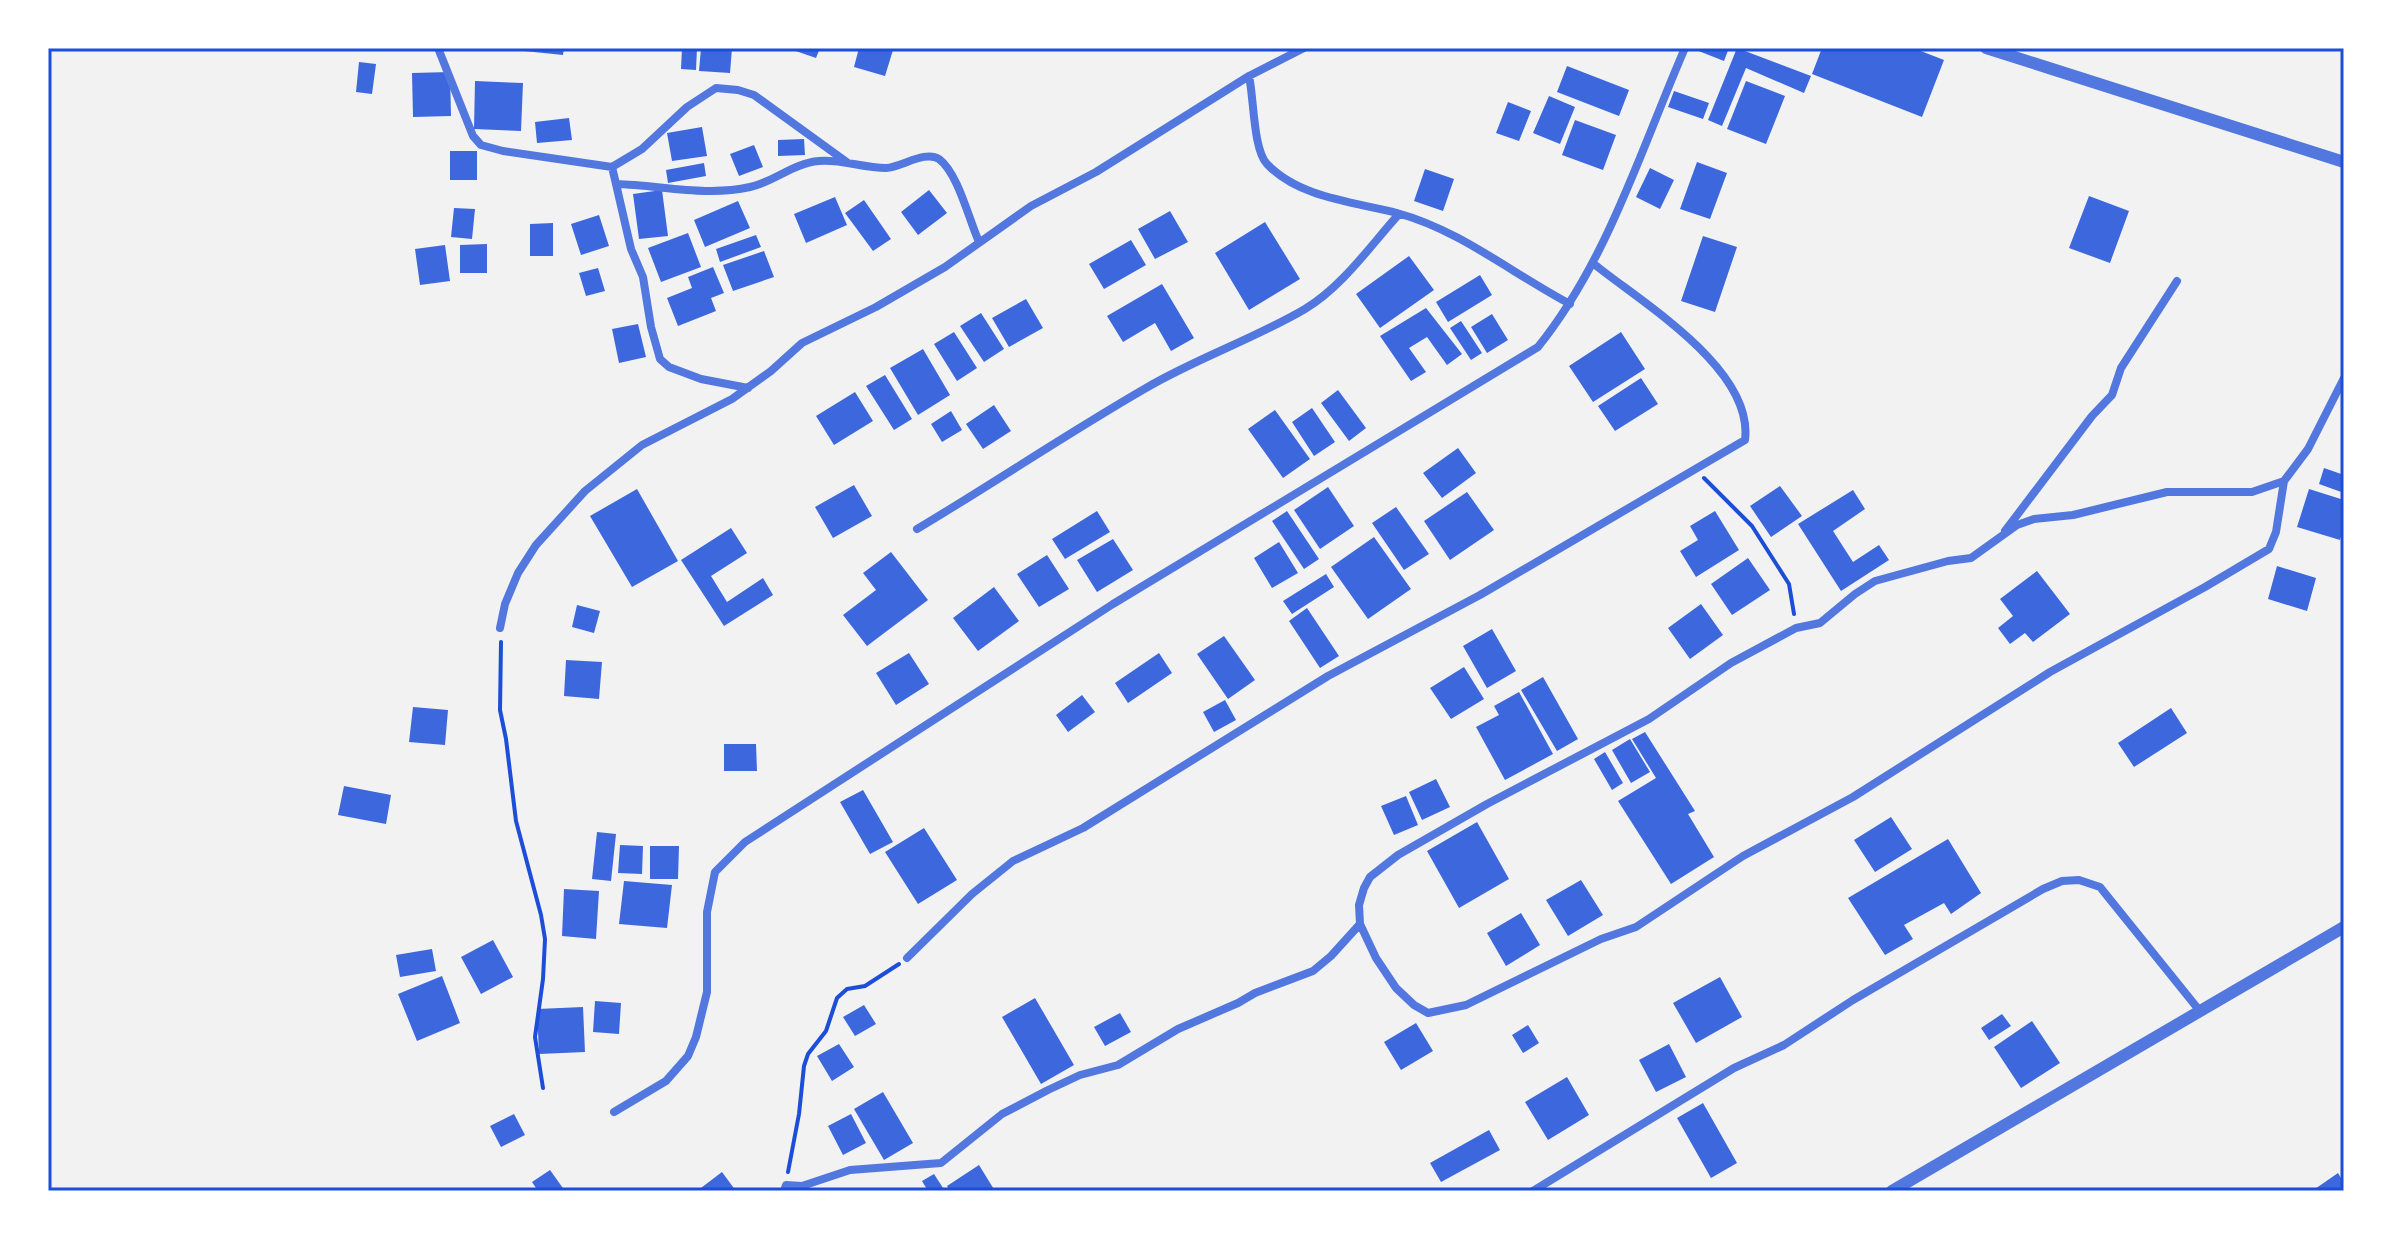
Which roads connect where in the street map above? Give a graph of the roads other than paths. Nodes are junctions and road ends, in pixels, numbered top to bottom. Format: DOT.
graph roads {
  1 [pos="438,48"];
  2 [pos="1304,48"];
  3 [pos="1685,48"];
  4 [pos="1986,48"];
  5 [pos="1249,76"];
  6 [pos="2344,162"];
  7 [pos="848,163"];
  8 [pos="612,167"];
  9 [pos="616,184"];
  10 [pos="1399,214"];
  11 [pos="979,242"];
  12 [pos="1594,264"];
  13 [pos="2177,281"];
  14 [pos="1570,304"];
  15 [pos="2344,378"];
  16 [pos="748,388"];
  17 [pos="2284,481"];
  18 [pos="917,529"];
  19 [pos="2000,538"];
  20 [pos="500,628"];
  21 [pos="1360,924"];
  22 [pos="2344,927"];
  23 [pos="907,958"];
  24 [pos="2199,1010"];
  25 [pos="614,1112"];
  26 [pos="785,1188"];
  27 [pos="1533,1191"];
  28 [pos="1892,1191"];
  1 -- 8 [label="street"];
  2 -- 5 [label="street"];
  3 -- 12 [label="street"];
  4 -- 6 [label="street"];
  5 -- 10 [label="street"];
  5 -- 11 [label="street"];
  7 -- 8 [label="street"];
  7 -- 9 [label="street"];
  7 -- 11 [label="street"];
  8 -- 9 [label="street"];
  9 -- 16 [label="street"];
  10 -- 14 [label="street"];
  10 -- 18 [label="street"];
  11 -- 16 [label="street"];
  12 -- 14 [label="street"];
  12 -- 23 [label="street"];
  13 -- 19 [label="street"];
  14 -- 25 [label="street"];
  15 -- 17 [label="street"];
  16 -- 20 [label="street"];
  17 -- 19 [label="street"];
  17 -- 21 [label="street"];
  19 -- 21 [label="street"];
  21 -- 26 [label="street"];
  22 -- 24 [label="street"];
  24 -- 27 [label="street"];
  24 -- 28 [label="street"];
}
